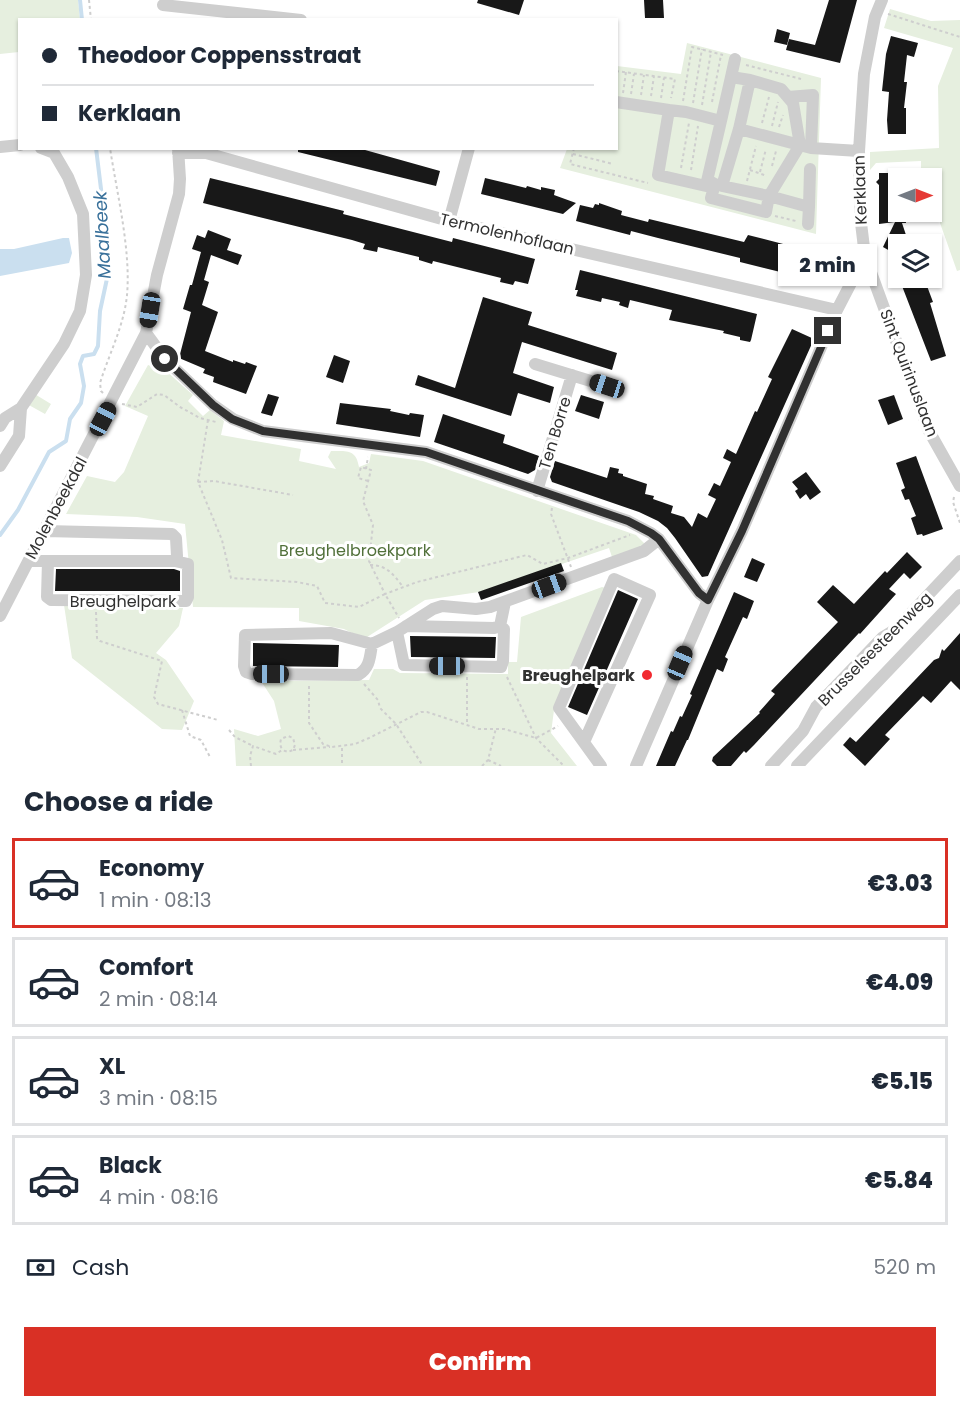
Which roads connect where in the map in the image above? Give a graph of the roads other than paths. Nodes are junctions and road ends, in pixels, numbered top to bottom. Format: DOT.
graph roads {
  1 [pos="163,3"];
  2 [pos="880,5"];
  3 [pos="165,18"];
  4 [pos="285,18"];
  5 [pos="735,60"];
  6 [pos="731,77"];
  7 [pos="750,80"];
  8 [pos="620,97"];
  9 [pos="782,97"];
  10 [pos="695,114"];
  11 [pos="739,129"];
  12 [pos="18,145"];
  13 [pos="0,147"];
  14 [pos="809,147"];
  15 [pos="46,150"];
  16 [pos="468,150"];
  17 [pos="178,151"];
  18 [pos="859,151"];
  19 [pos="810,170"];
  20 [pos="715,184"];
  21 [pos="769,196"];
  22 [pos="809,207"];
  23 [pos="449,221"];
  24 [pos="808,224"];
  25 [pos="865,256"];
  26 [pos="837,310"];
  27 [pos="146,333"];
  28 [pos="536,364"];
  29 [pos="572,375"];
  30 [pos="607,386"];
  31 [pos="21,408"];
  32 [pos="0,426"];
  33 [pos="0,466"];
  34 [pos="957,481"];
  35 [pos="537,490"];
  36 [pos="45,531"];
  37 [pos="659,539"];
  38 [pos="29,561"];
  39 [pos="48,561"];
  40 [pos="175,561"];
  41 [pos="960,561"];
  42 [pos="960,595"];
  43 [pos="708,600"];
  44 [pos="505,602"];
  45 [pos="0,616"];
  46 [pos="500,626"];
  47 [pos="401,629"];
  48 [pos="372,644"];
  49 [pos="584,742"];
  50 [pos="601,766"];
  51 [pos="636,766"];
  52 [pos="771,766"];
  53 [pos="797,766"];
  1 -- 3 [label="street"];
  1 -- 4 [label="street"];
  2 -- 18 [label="street, Kerklaan"];
  5 -- 6 [label="street"];
  6 -- 7 [label="street"];
  6 -- 10 [label="street"];
  7 -- 9 [label="street"];
  7 -- 11 [label="street"];
  8 -- 10 [label="street"];
  9 -- 14 [label="street"];
  9 -- 14 [label="street"];
  10 -- 20 [label="street"];
  10 -- 20 [label="street"];
  11 -- 14 [label="street"];
  11 -- 20 [label="street"];
  12 -- 13 [label="street"];
  14 -- 18 [label="street"];
  14 -- 21 [label="street"];
  15 -- 31 [label="street"];
  16 -- 23 [label="street"];
  17 -- 23 [label="street, Termolenhoflaan"];
  17 -- 27 [label="street, Molenbeekdal"];
  18 -- 25 [label="street, Kerklaan"];
  19 -- 22 [label="street"];
  20 -- 21 [label="street"];
  20 -- 21 [label="street"];
  21 -- 22 [label="street"];
  22 -- 24 [label="street"];
  23 -- 26 [label="street, Termolenhoflaan"];
  25 -- 26 [label="street"];
  25 -- 34 [label="street, Sint Quirinuslaan"];
  26 -- 43 [label="street"];
  27 -- 35 [label="street"];
  27 -- 36 [label="street, Molenbeekdal"];
  28 -- 29 [label="street, Ten Borre"];
  29 -- 30 [label="street, Ten Borre"];
  29 -- 35 [label="street, Ten Borre"];
  31 -- 32 [label="street"];
  31 -- 33 [label="street"];
  35 -- 37 [label="street"];
  36 -- 38 [label="street, Molenbeekdal"];
  36 -- 40 [label="street, Breughelpark"];
  37 -- 43 [label="street"];
  37 -- 44 [label="street"];
  38 -- 39 [label="street"];
  38 -- 45 [label="street, Molenbeekdal"];
  39 -- 40 [label="street"];
  39 -- 40 [label="street, Breughelpark"];
  41 -- 52 [label="street, Brusselsesteenweg"];
  42 -- 53 [label="street, Brusselsesteenweg"];
  43 -- 51 [label="street"];
  44 -- 46 [label="street"];
  44 -- 47 [label="street"];
  46 -- 47 [label="street"];
  46 -- 47 [label="street"];
  47 -- 48 [label="street"];
  48 -- 48 [label="street"];
  49 -- 49 [label="street"];
  49 -- 50 [label="street"];
}
